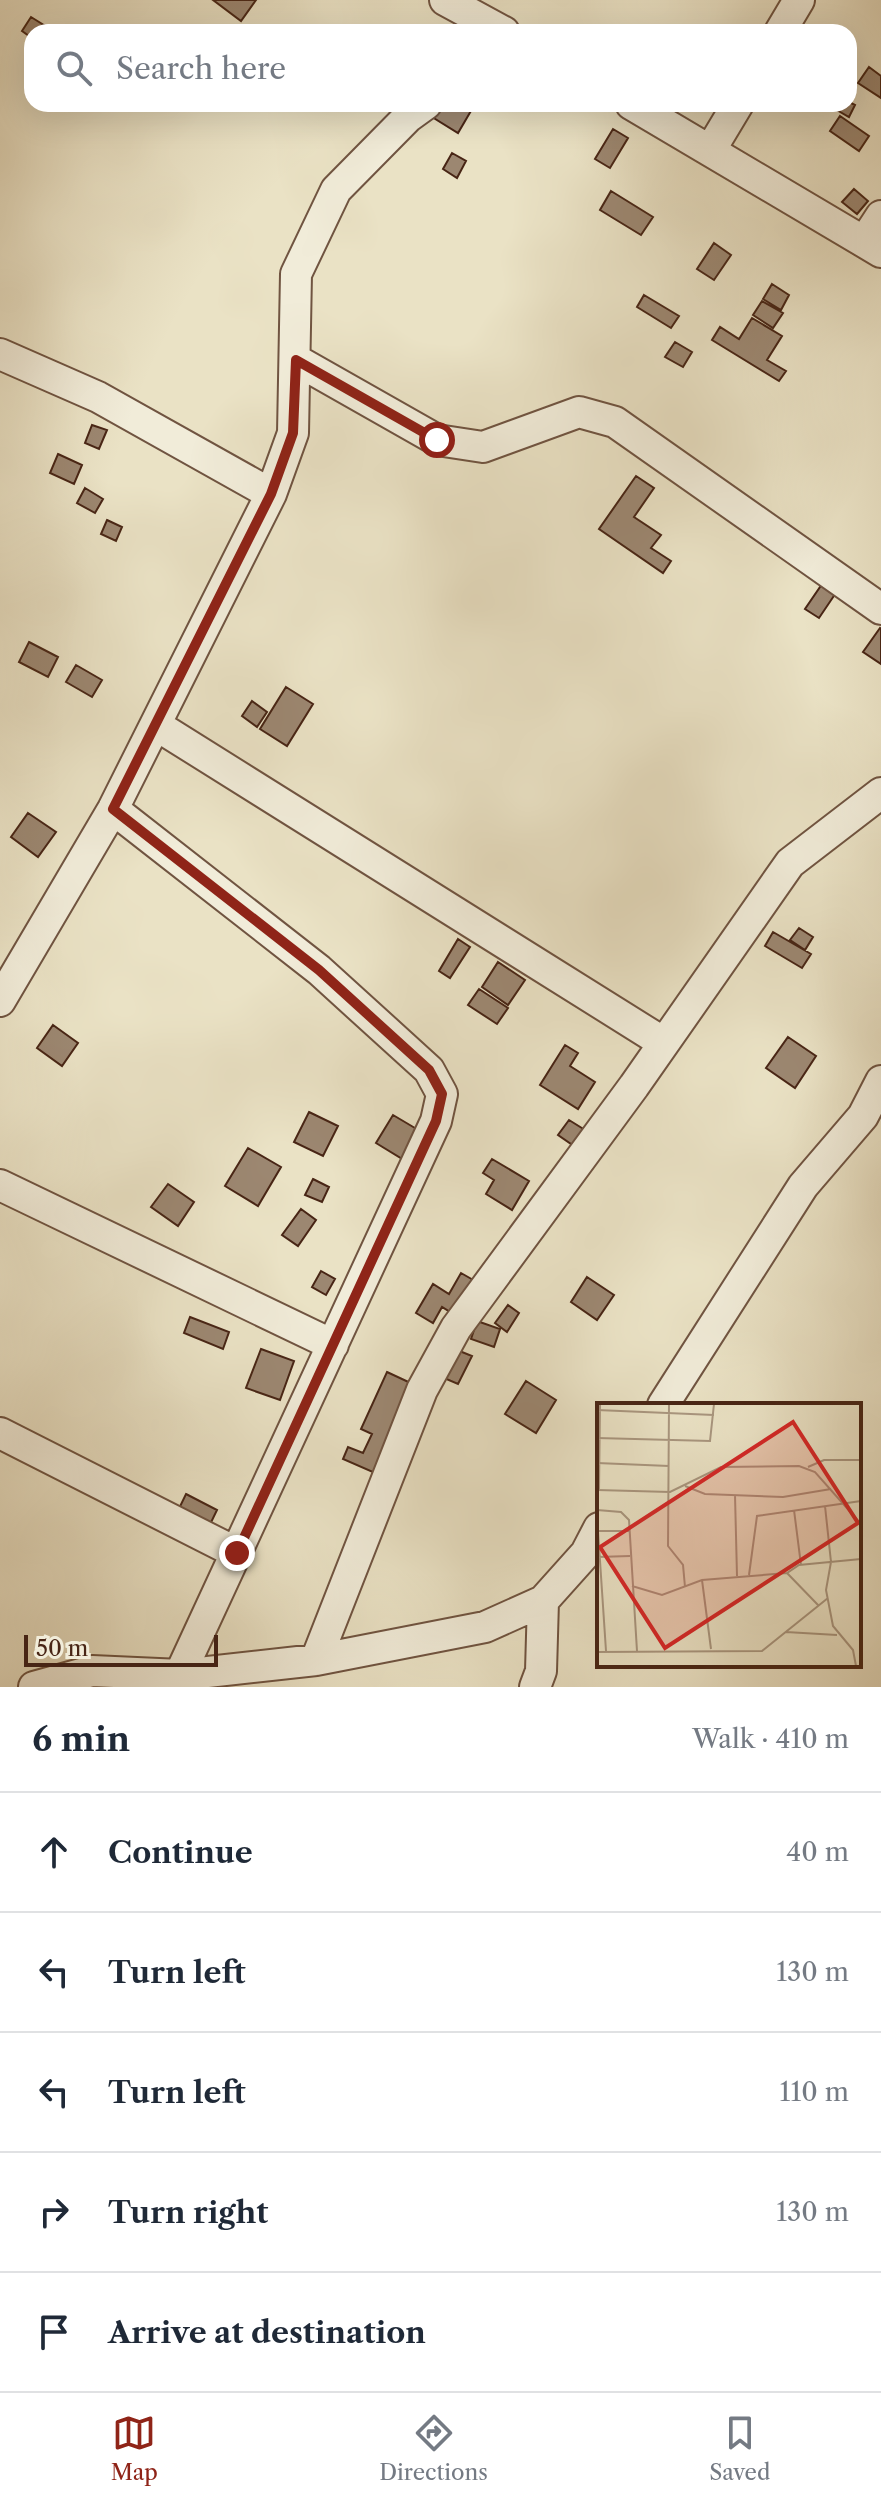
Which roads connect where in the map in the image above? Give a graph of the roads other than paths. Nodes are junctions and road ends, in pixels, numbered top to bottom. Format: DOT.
graph roads {
  1 [pos="445,0"];
  2 [pos="799,0"];
  3 [pos="489,24"];
  4 [pos="785,24"];
  5 [pos="415,112"];
  6 [pos="645,112"];
  7 [pos="733,112"];
  8 [pos="711,149"];
  9 [pos="881,216"];
  10 [pos="872,247"];
  11 [pos="0,354"];
  12 [pos="296,360"];
  13 [pos="271,494"];
  14 [pos="881,609"];
  15 [pos="156,725"];
  16 [pos="881,793"];
  17 [pos="113,809"];
  18 [pos="0,1001"];
  19 [pos="664,1043"];
  20 [pos="881,1081"];
  21 [pos="0,1185"];
  22 [pos="333,1345"];
  23 [pos="664,1403"];
  24 [pos="0,1433"];
  25 [pos="597,1532"];
  26 [pos="237,1553"];
  27 [pos="543,1601"];
  28 [pos="316,1660"];
  29 [pos="178,1681"];
  30 [pos="34,1687"];
  31 [pos="535,1687"];
  1 -- 3 [label="street"];
  2 -- 4 [label="street"];
  5 -- 12 [label="street"];
  6 -- 8 [label="street"];
  7 -- 8 [label="street"];
  8 -- 10 [label="street"];
  9 -- 10 [label="street"];
  11 -- 13 [label="street"];
  12 -- 13 [label="street"];
  12 -- 14 [label="street"];
  13 -- 15 [label="street"];
  15 -- 17 [label="street"];
  15 -- 19 [label="street"];
  16 -- 19 [label="street"];
  17 -- 18 [label="street"];
  17 -- 22 [label="street"];
  19 -- 28 [label="street"];
  20 -- 23 [label="street"];
  21 -- 22 [label="street"];
  22 -- 26 [label="street"];
  24 -- 26 [label="street"];
  25 -- 27 [label="street"];
  26 -- 29 [label="street"];
  27 -- 28 [label="street"];
  27 -- 31 [label="street"];
  28 -- 29 [label="street"];
  29 -- 30 [label="street"];
}
